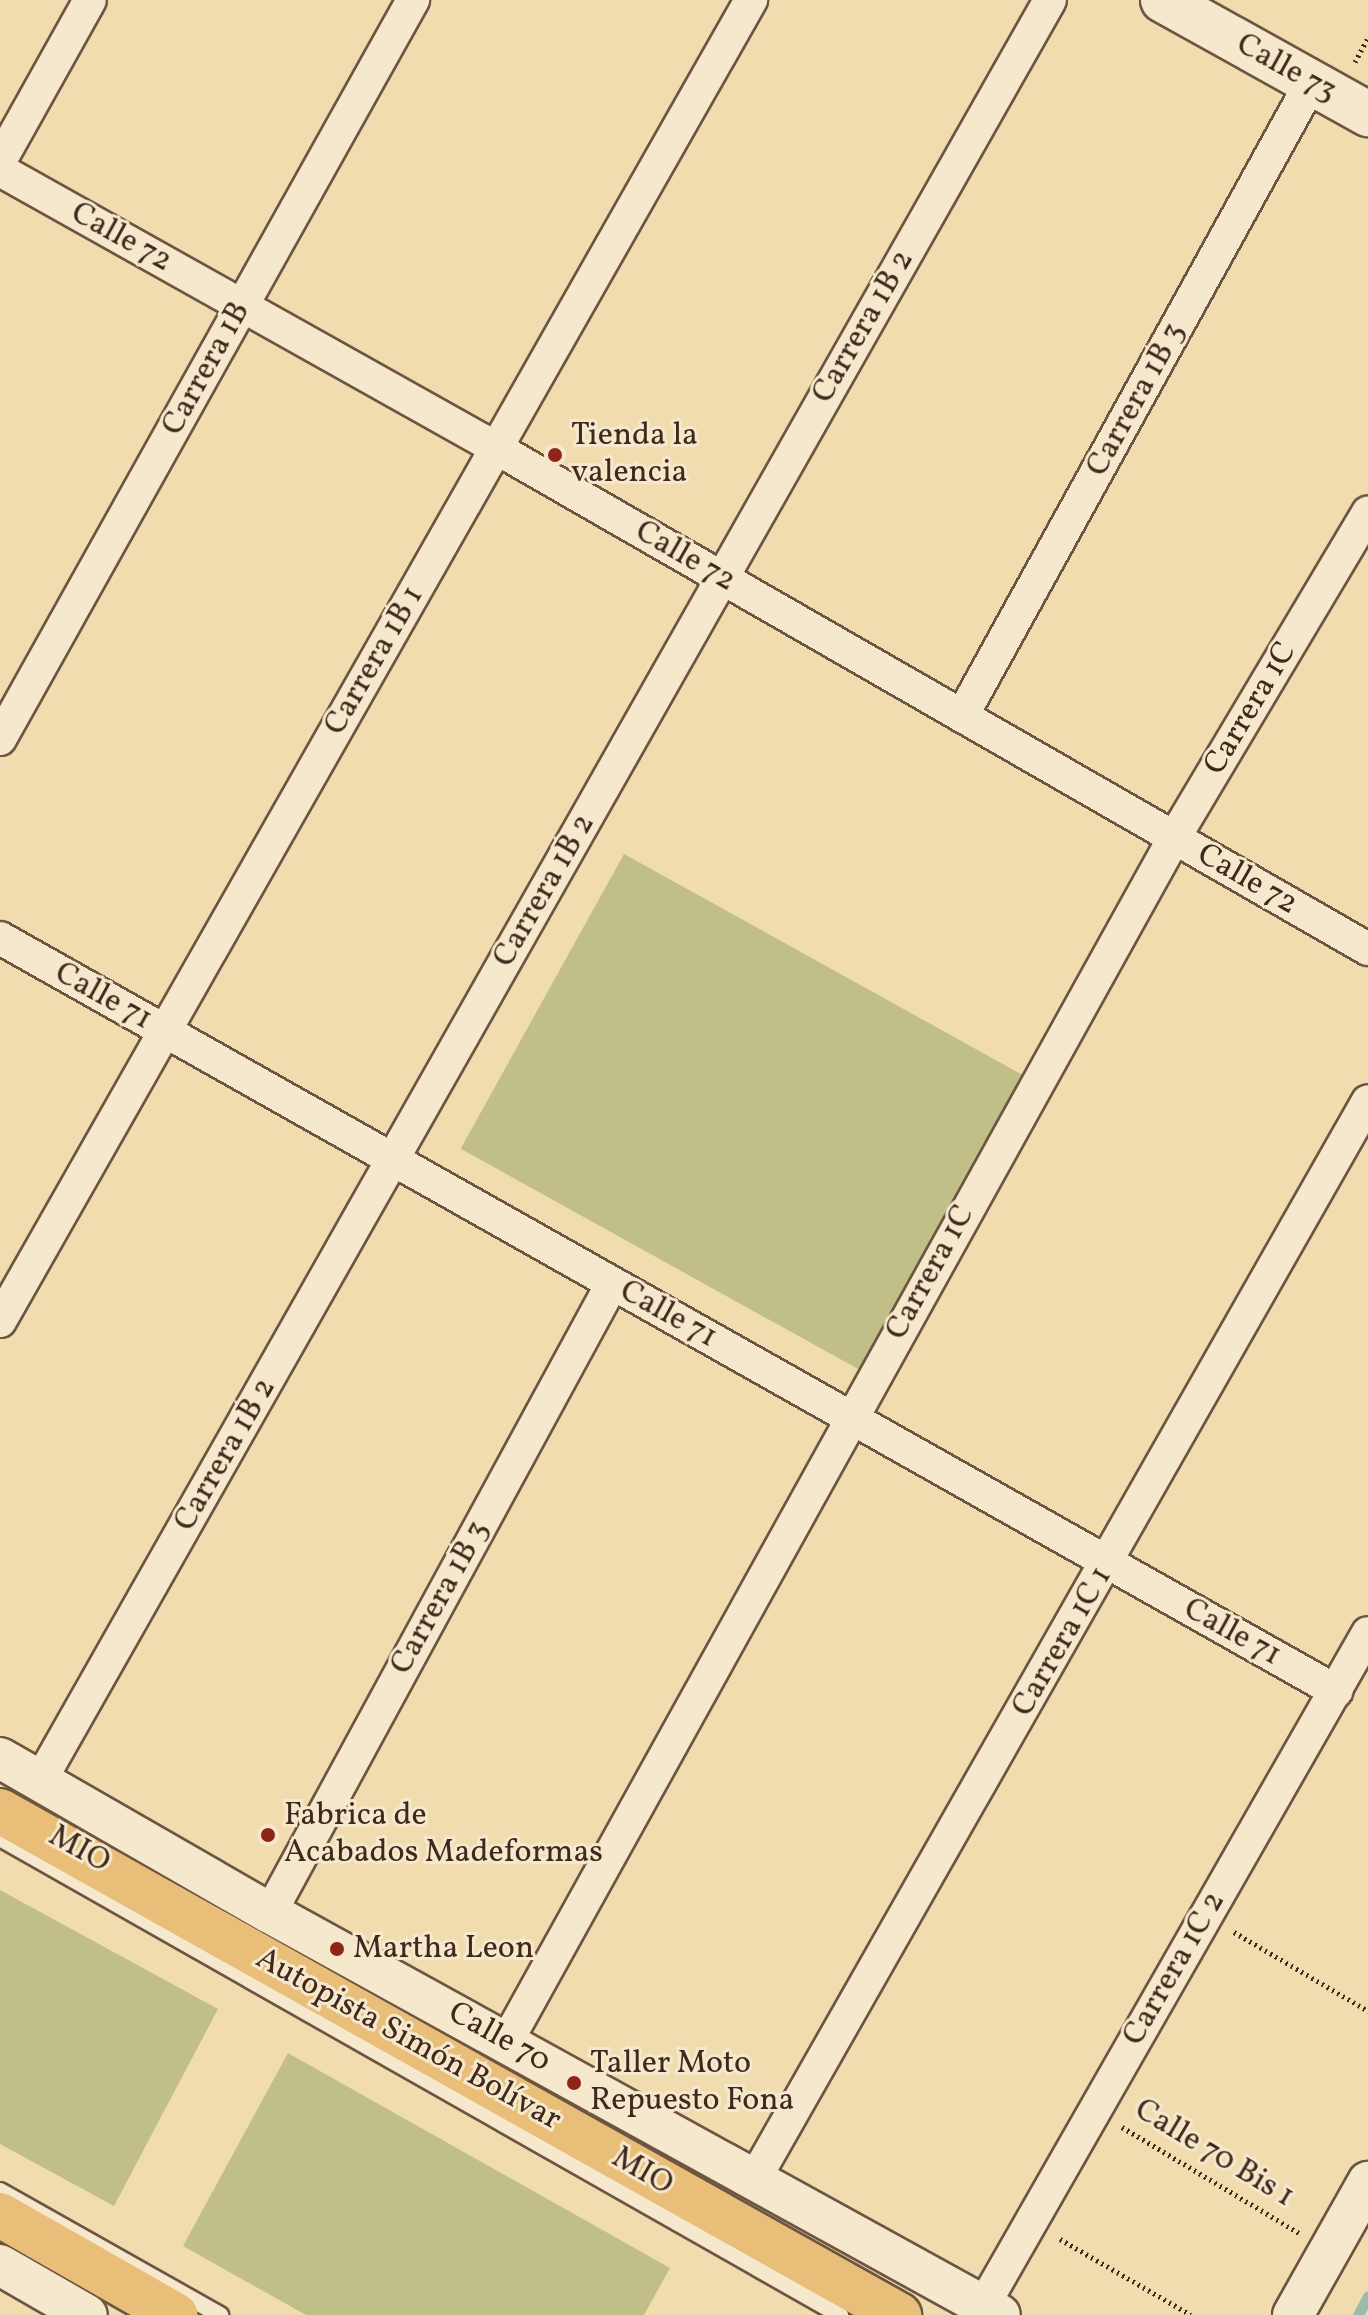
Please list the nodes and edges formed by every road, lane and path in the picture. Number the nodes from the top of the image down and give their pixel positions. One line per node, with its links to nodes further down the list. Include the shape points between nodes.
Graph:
1 (90, 0): 8 (street)
2 (413, 0): 10 (street, Carrera 1B)
3 (751, 0): 11 (street, Carrera 1B 1)
4 (1050, 0): 13 (street, Carrera 1B 2)
5 (1163, 0): 6 (main road, Calle 73)
6 (1311, 83): 7 (main road, Calle 73); 14 (street, Carrera 1B 3)
7 (1368, 114)
8 (0, 161)
9 (0, 170): 10 (street, Calle 72)
10 (242, 306): 11 (street, Calle 72); 15 (street, Carrera 1B)
11 (496, 448): 13 (street, Calle 72); 19 (street, Carrera 1B 1)
12 (1368, 512): 16 (street, Carrera 1C)
13 (722, 578): 14 (street, Calle 72); 21 (street, Carrera 1B 2)
14 (962, 716): 16 (street, Calle 72)
15 (0, 739)
16 (1174, 838): 18 (street, Calle 72); 24 (street, Carrera 1C)
17 (0, 938): 19 (street, Calle 71)
18 (1368, 949)
19 (165, 1031): 21 (street, Calle 71); 23 (street, Carrera 1B 1)
20 (1368, 1101): 25 (street, Carrera 1C 1)
21 (393, 1160): 22 (street, Calle 71); 29 (street, Carrera 1B 2)
22 (612, 1284): 24 (street, Calle 71); 32 (street, Carrera 1B 3)
23 (0, 1321)
24 (851, 1416): 25 (street, Calle 71); 35 (street, Carrera 1C)
25 (1108, 1563): 27 (street, Calle 71); 38 (street, Carrera 1C 1)
26 (1368, 1633): 27 (street, Carrera 1C 2)
27 (1336, 1691): 33 (street, Carrera 1C 2)
28 (0, 1758): 29 (street, Calle 70)
29 (40, 1781): 32 (street, Calle 70)
30 (0, 1811): 36 (highway, Autopista Simón Bolívar)
31 (0, 1838): 50 (lane, MIO)
32 (270, 1913): 35 (street, Calle 70)
33 (1206, 1915): 34 (path); 37 (street, Carrera 1C 2)
34 (1368, 2011)
35 (507, 2041): 36 (street); 38 (street, Calle 70)
36 (484, 2083): 51 (highway, Autopista Simón Bolívar)
37 (1094, 2110): 42 (street, Carrera 1C 2); 43 (path, Calle 70 Bis 1)
38 (754, 2180): 46 (street, Calle 70)
39 (1368, 2182): 53 (street)
40 (0, 2191): 49 (lane)
41 (0, 2215): 48 (highway)
42 (1031, 2222): 46 (street, Carrera 1C 2); 52 (path)
43 (1309, 2239)
44 (0, 2265): 45 (street)
45 (43, 2304): 47 (street)
46 (992, 2310)
47 (87, 2315)
48 (175, 2315)
49 (220, 2315)
50 (840, 2315)
51 (899, 2315)
52 (1191, 2315)
53 (1293, 2315)

